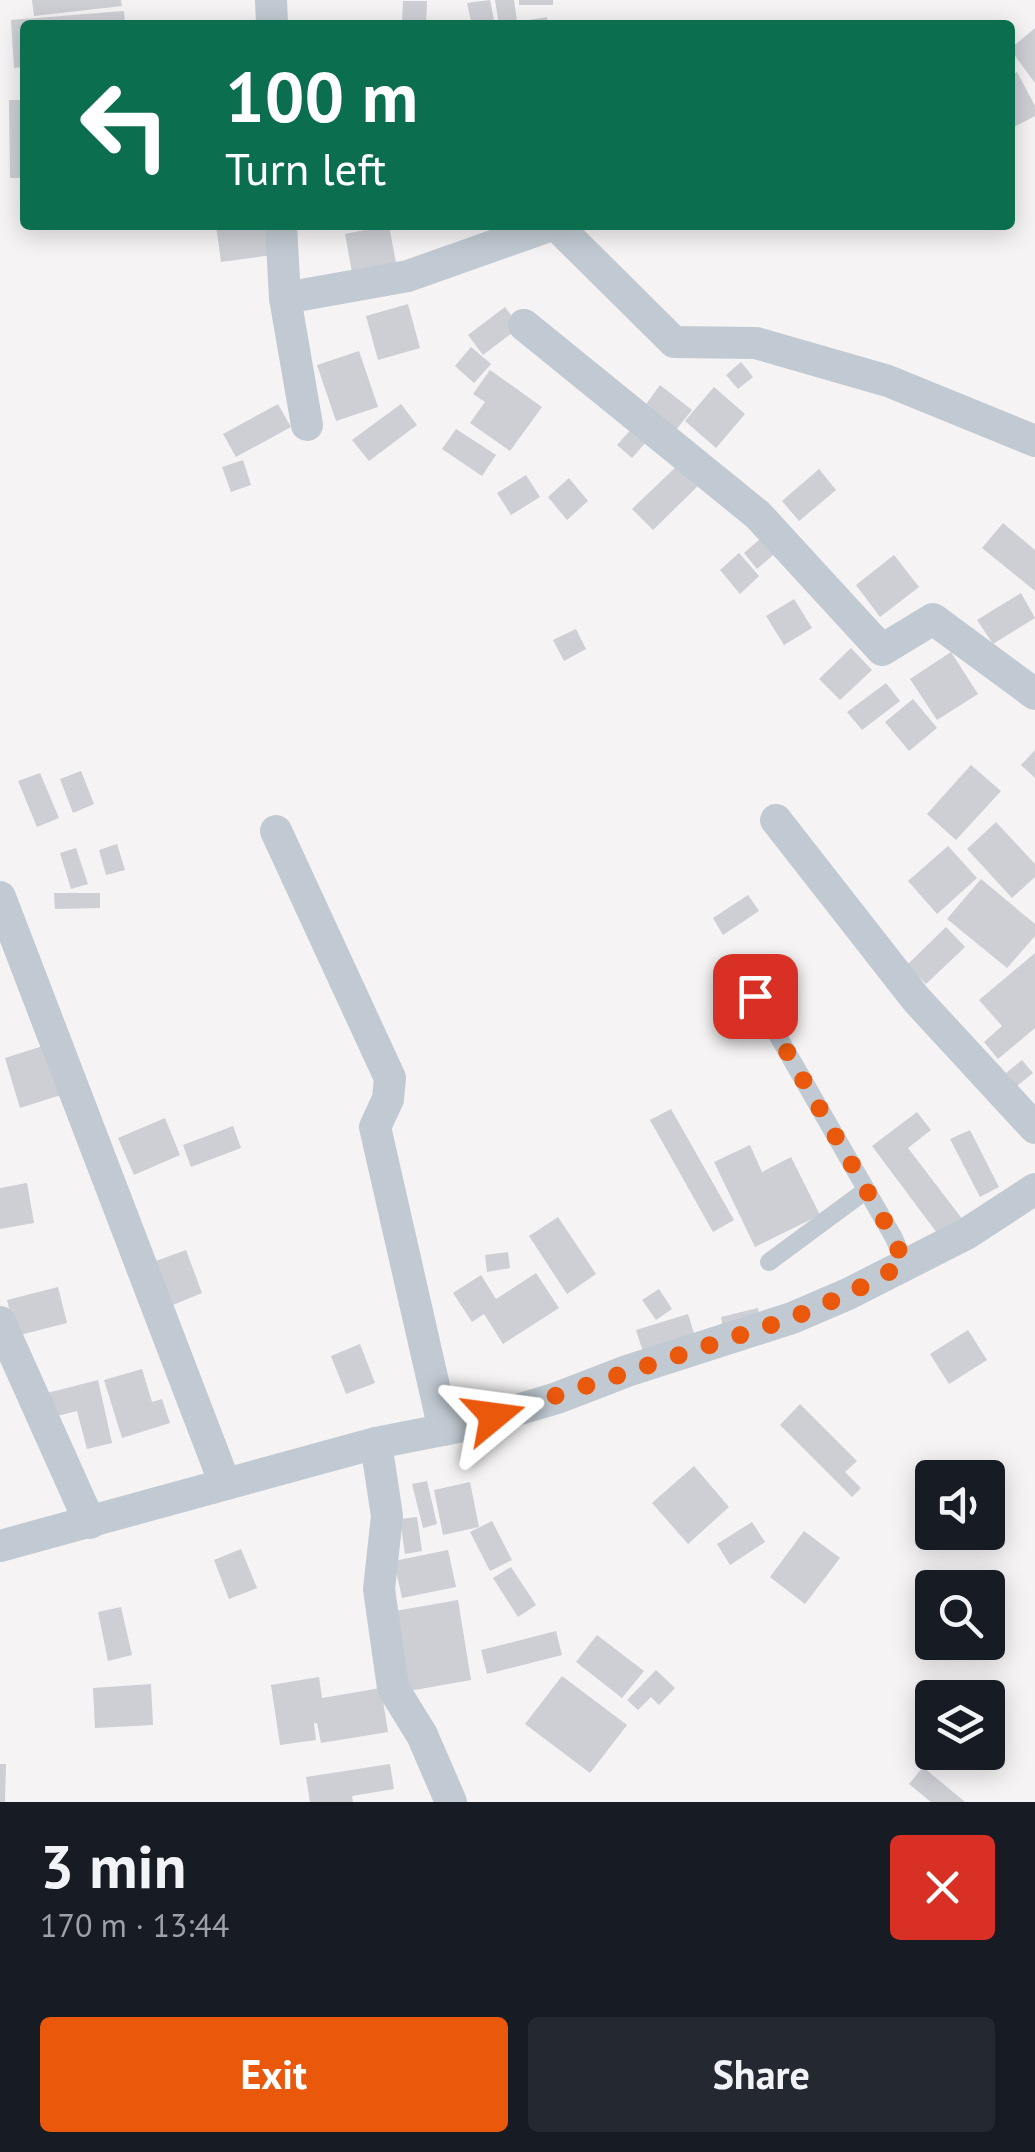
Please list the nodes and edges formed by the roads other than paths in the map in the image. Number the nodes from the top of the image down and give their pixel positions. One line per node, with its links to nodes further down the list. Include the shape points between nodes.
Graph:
1 (281, 230): 4 (street)
2 (540, 230): 4 (street, via 408,276)
3 (559, 230): 7 (street, via 674,342 756,342 888,381)
4 (284, 298): 6 (street)
5 (524, 325): 8 (street, via 758,514 882,650 933,619)
6 (307, 425)
7 (1035, 441)
8 (1035, 694)
9 (776, 820): 13 (street, via 916,999)
10 (276, 831): 19 (street, via 390,1078 375,1127)
11 (0, 897): 21 (street)
12 (755, 996): 15 (lane)
13 (1035, 1128)
14 (1035, 1189): 17 (street)
15 (865, 1191): 16 (lane); 17 (lane)
16 (769, 1262)
17 (904, 1264): 19 (street, via 792,1318)
18 (0, 1322): 22 (street)
19 (444, 1430): 20 (street)
20 (376, 1443): 21 (street); 24 (street, via 387,1516 379,1589 393,1688)
21 (225, 1484): 22 (street)
22 (90, 1522): 23 (street)
23 (0, 1546)
24 (451, 1802)

